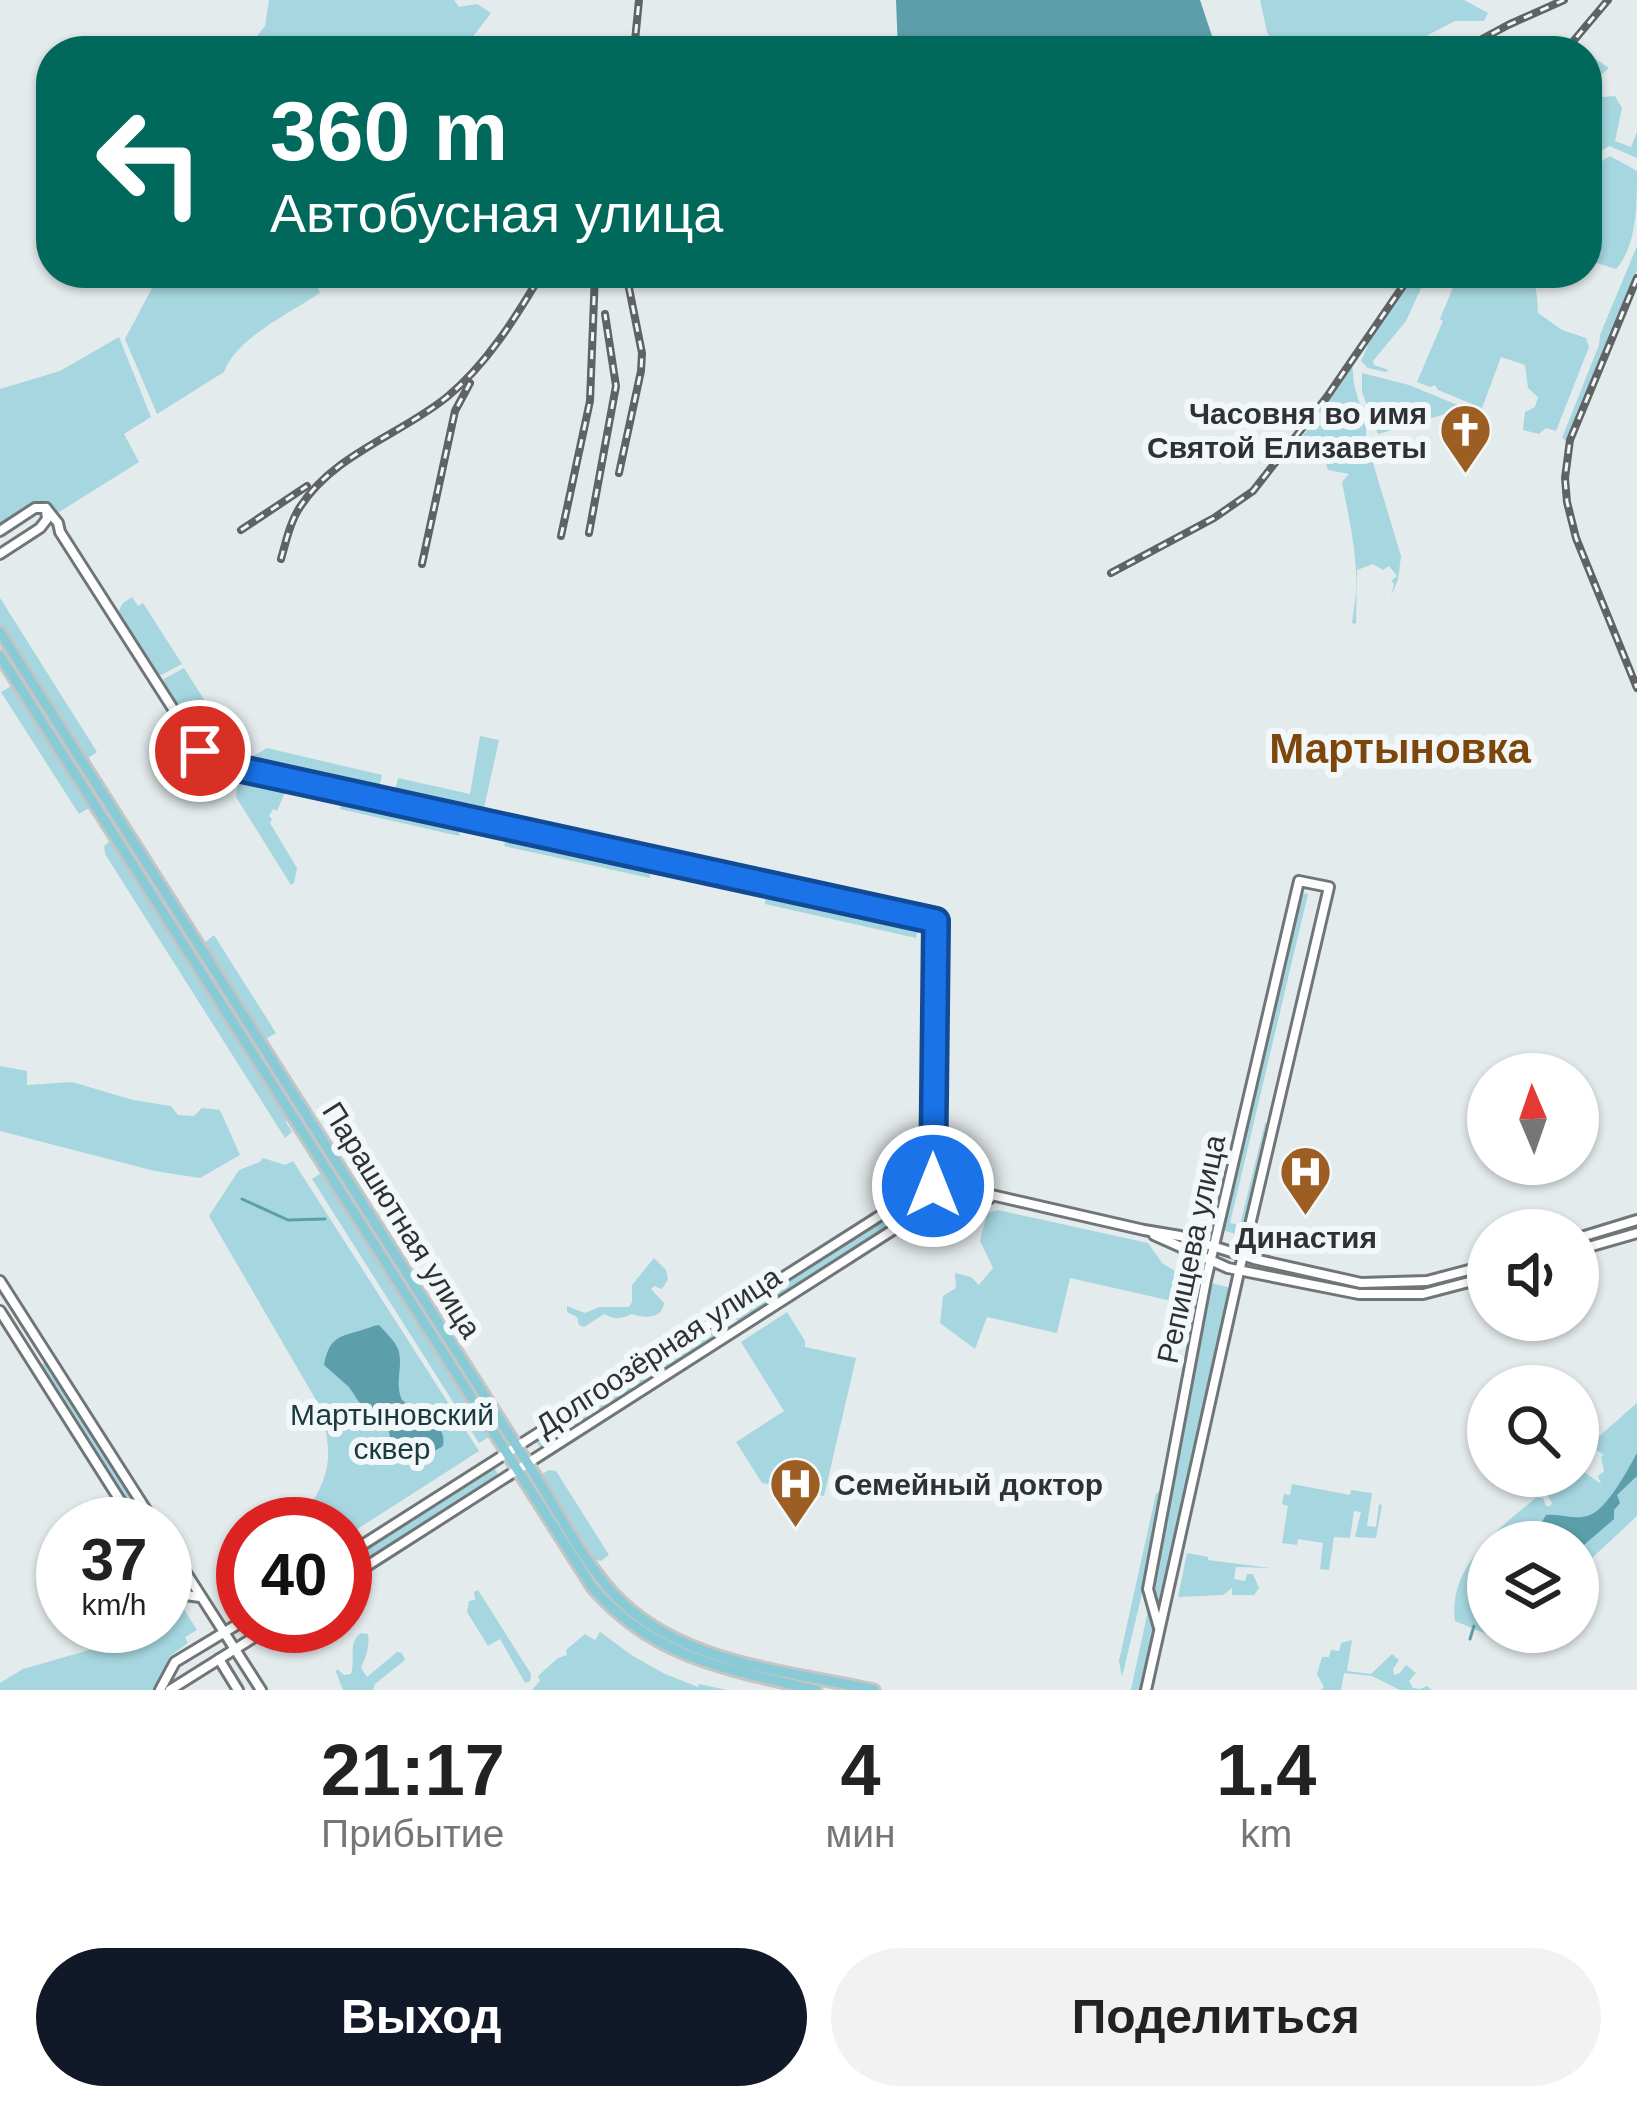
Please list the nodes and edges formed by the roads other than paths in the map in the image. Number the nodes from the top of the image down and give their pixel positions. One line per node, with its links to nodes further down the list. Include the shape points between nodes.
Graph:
1 (46, 508): 2 (main road); 3 (main road); 4 (main road)
2 (40, 528): 4 (main road); 5 (main road)
3 (3, 529): 5 (main road)
4 (60, 532): 9 (main road, via 200,751 218,764 936,921)
5 (17, 543): 6 (main road)
6 (0, 554)
7 (0, 632): 27 (main road, Парашютная улица)
8 (0, 656): 28 (main road, Парашютная улица)
9 (933, 1186): 10 (main road); 11 (main road); 25 (main road, Долгоозёрная улица)
10 (998, 1198): 11 (main road); 13 (main road)
11 (938, 1204): 26 (main road, Долгоозёрная улица)
12 (1637, 1220): 14 (main road)
13 (1144, 1230): 17 (main road); 19 (main road)
14 (1599, 1232)
15 (1637, 1232): 16 (main road)
16 (1599, 1244)
17 (1214, 1246): 18 (main road); 18 (main road, Репищева улица, via 1299,881 1329,887); 19 (main road, Репищева улица)
18 (1243, 1256): 20 (main road, via 1374,1284); 21 (main road, Репищева улица)
19 (1210, 1262): 21 (main road); 38 (main road, Репищева улица, via 1148,1589)
20 (1467, 1271)
21 (1239, 1272): 23 (main road, via 1373,1296); 38 (main road, Репищева улица)
22 (0, 1281): 31 (main road)
23 (1467, 1283)
24 (0, 1311): 30 (main road)
25 (724, 1315): 26 (main road); 27 (main road, Долгоозёрная улица)
26 (734, 1331): 29 (main road, Долгоозёрная улица)
27 (518, 1446): 28 (main road, Долгоозёрная улица); 29 (main road, Парашютная улица)
28 (507, 1453): 29 (main road, Парашютная улица); 32 (main road, Долгоозёрная улица)
29 (523, 1467): 33 (main road, Долгоозёрная улица); 44 (main road, Парашютная улица, via 631,1609 678,1640)
30 (118, 1497)
31 (137, 1497)
32 (372, 1539)
33 (372, 1563)
34 (192, 1584): 36 (main road)
35 (192, 1596): 36 (main road)
36 (201, 1598): 37 (main road)
37 (216, 1621)
38 (1159, 1628): 51 (main road, Репищева улица)
39 (216, 1638): 46 (main road, via 175,1662)
40 (220, 1653): 43 (main road)
41 (230, 1653): 43 (main road)
42 (237, 1653): 49 (main road)
43 (219, 1659): 47 (main road); 48 (main road)
44 (816, 1686): 45 (main road, Парашютная улица)
45 (859, 1688): 50 (main road, Парашютная улица)
46 (160, 1690)
47 (170, 1690)
48 (238, 1690)
49 (261, 1690)
50 (874, 1690)
51 (1146, 1690)

